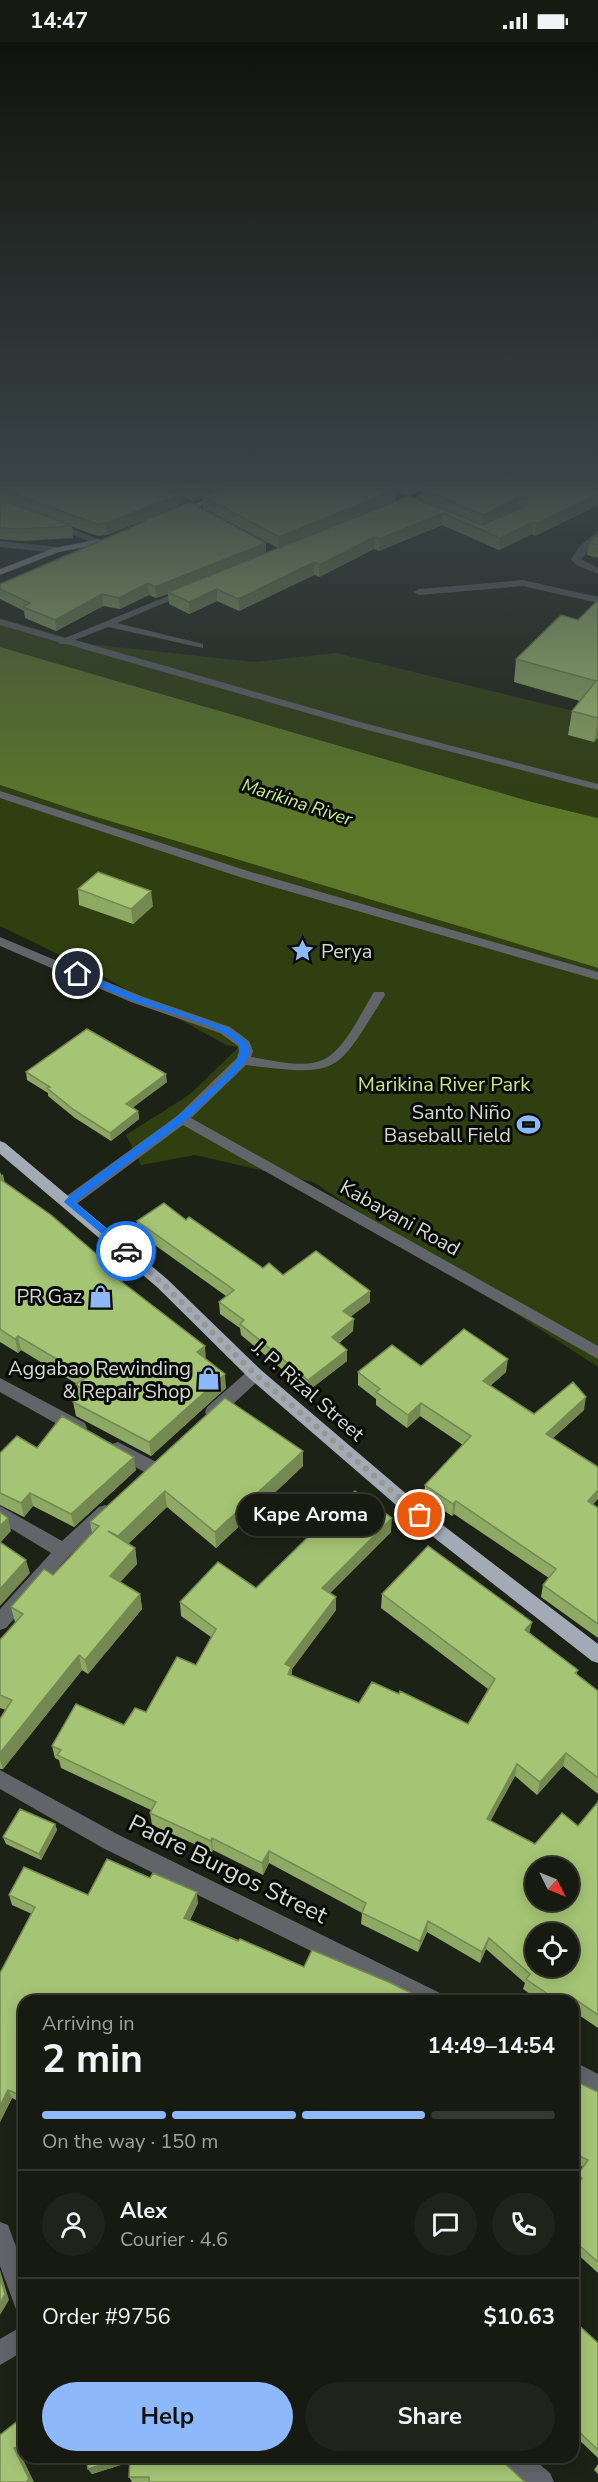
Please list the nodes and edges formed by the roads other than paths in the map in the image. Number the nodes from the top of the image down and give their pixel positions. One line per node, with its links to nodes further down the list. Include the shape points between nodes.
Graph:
1 (171, 598): 3 (street)
2 (0, 622): 4 (street)
3 (107, 624): 4 (street); 5 (street)
4 (63, 642): 6 (street)
5 (199, 646)
6 (598, 787)
7 (0, 794): 9 (street, via 247,874)
8 (0, 941): 11 (street, via 136,999 225,1030 244,1044)
9 (598, 976)
10 (379, 995): 11 (street, via 328,1063 310,1067)
11 (243, 1060): 12 (street)
12 (182, 1119): 14 (street); 15 (street, Kabayani Road)
13 (0, 1146): 14 (main road, J. P. Rizal Street)
14 (69, 1202): 16 (main road, J. P. Rizal Street, via 162,1283)
15 (598, 1353)
16 (255, 1374): 18 (street); 24 (main road, J. P. Rizal Street, via 438,1531)
17 (0, 1384): 19 (street, via 96,1437 157,1464)
18 (204, 1421)
19 (136, 1483)
20 (120, 1498): 22 (street)
21 (0, 1513): 22 (street)
22 (63, 1551): 23 (street)
23 (0, 1622)
24 (598, 1655)
25 (0, 1779): 26 (street, Padre Burgos Street, via 110,1841)
26 (423, 1995)
27 (579, 2075): 28 (street)
28 (598, 2086)
29 (0, 2233): 30 (street)
30 (18, 2284)
31 (18, 2341): 32 (street)
32 (0, 2353)
33 (519, 2463): 34 (street)
34 (541, 2482)

